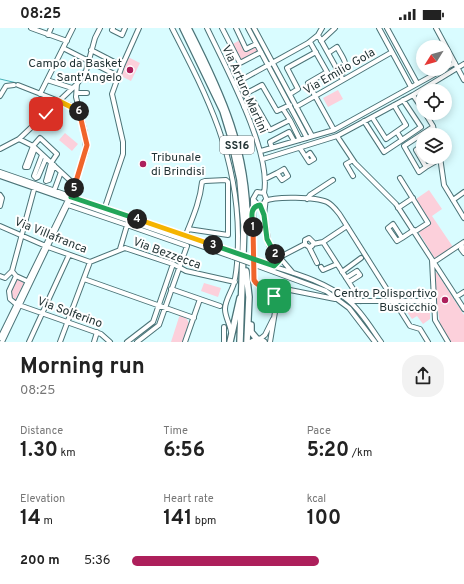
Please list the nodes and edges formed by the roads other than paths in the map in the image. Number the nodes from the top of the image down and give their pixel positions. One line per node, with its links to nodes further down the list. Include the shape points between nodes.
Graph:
1 (31, 28): 21 (street)
2 (51, 28): 21 (street)
3 (73, 28): 25 (street)
4 (113, 28): 5 (street, via 112,30 122,35)
5 (126, 28)
6 (139, 28): 40 (street)
7 (172, 28): 172 (street, via 211,107 230,161 237,219)
8 (183, 28): 164 (highway, SS16, via 210,81 230,134 243,204)
9 (188, 28): 164 (highway, SS16, via 227,110 242,168 247,200)
10 (207, 28): 52 (street, Via Arturo Martini)
11 (222, 28): 30 (street, via 240,63)
12 (236, 28): 27 (street, via 246,49)
13 (248, 28): 27 (street)
14 (255, 28): 35 (street)
15 (322, 28): 22 (street)
16 (335, 28): 24 (street)
17 (379, 28): 23 (street)
18 (436, 28): 36 (street)
19 (98, 29): 29 (street)
20 (388, 30): 23 (street); 42 (street)
21 (48, 35): 25 (street)
22 (318, 35): 24 (street); 26 (street)
23 (383, 35): 32 (street)
24 (321, 41): 33 (street)
25 (67, 42): 28 (street)
26 (310, 42): 31 (street); 35 (street)
27 (256, 44): 30 (street)
28 (63, 48): 34 (street); 47 (street)
29 (91, 50): 34 (street); 40 (street)
30 (261, 52): 38 (street)
31 (316, 52): 58 (street, via 287,68 298,89); 61 (street, via 327,72 308,83)
32 (392, 52): 43 (street); 46 (street, Via Emilio Gola)
33 (328, 53): 46 (street); 46 (street, via 337,47 346,66)
34 (88, 61): 44 (street); 51 (street, via 86,71)
35 (273, 63): 38 (street); 58 (street)
36 (455, 63): 39 (street); 41 (street)
37 (464, 64): 41 (street)
38 (268, 65): 52 (street); 66 (street)
39 (452, 65)
40 (122, 66): 44 (street)
41 (458, 69): 48 (street); 49 (street)
42 (410, 70): 43 (street); 50 (street)
43 (404, 74): 53 (street)
44 (118, 76): 126 (street, via 112,94 123,142 123,154)
45 (431, 76): 49 (street); 50 (street)
46 (341, 78): 61 (street, Via Emilio Gola)
47 (46, 80): 54 (street); 57 (street)
48 (464, 80)
49 (434, 82): 59 (street)
50 (417, 83): 53 (street)
51 (77, 84): 54 (street); 55 (street)
52 (234, 84): 69 (street, Via Arturo Martini)
53 (411, 87): 77 (street)
54 (72, 88): 64 (street)
55 (77, 93): 56 (street); 71 (street)
56 (87, 93)
57 (40, 94): 60 (street, via 16,85 6,86); 64 (street)
58 (290, 94): 68 (street)
59 (413, 95): 62 (street); 63 (street)
60 (0, 96)
61 (315, 96): 68 (street, Via Emilio Gola); 77 (street)
62 (403, 100): 67 (street); 84 (street, via 421,127)
63 (416, 100)
64 (59, 101): 71 (street); 82 (street)
65 (250, 104): 69 (street); 70 (street, via 246,94 262,85 277,111); 73 (street, via 254,102 270,130)
66 (290, 105): 70 (street); 81 (street)
67 (394, 105): 72 (street); 78 (street, via 406,125)
68 (296, 106): 79 (street)
69 (244, 107): 90 (street, Via Arturo Martini)
70 (283, 109): 73 (street)
71 (79, 110): 107 (street, via 87,145)
72 (372, 117): 75 (street); 78 (street, via 386,139)
73 (290, 120): 83 (street)
74 (429, 120): 76 (street)
75 (364, 122): 80 (street); 84 (street, via 384,152)
76 (433, 127): 98 (street, via 404,146 420,172)
77 (334, 130): 79 (street)
78 (397, 132): 84 (street)
79 (312, 136): 81 (street)
80 (337, 136): 88 (street); 93 (street)
81 (308, 138): 83 (street)
82 (18, 139): 86 (street); 89 (street)
83 (300, 140): 85 (street)
84 (402, 140)
85 (294, 141): 87 (street); 87 (street, via 290,132 270,142)
86 (34, 147): 94 (street); 94 (street, via 40,138 57,153)
87 (272, 148): 90 (street)
88 (300, 148): 91 (street); 92 (street)
89 (0, 149)
90 (261, 151): 92 (street, Via Arturo Martini)
91 (306, 156)
92 (263, 159): 105 (street, Via Arturo Martini)
93 (353, 160): 103 (street, via 346,164); 125 (street)
94 (53, 164): 100 (street)
95 (424, 164): 98 (street)
96 (431, 164): 98 (street)
97 (441, 164): 119 (street, via 444,185)
98 (426, 167)
99 (0, 172): 108 (street)
100 (61, 172): 107 (street); 109 (street)
101 (276, 173): 105 (street)
102 (0, 176): 108 (street)
103 (353, 176)
104 (400, 178): 116 (street)
105 (265, 180): 110 (street); 112 (street, Via Arturo Martini)
106 (333, 180): 118 (street)
107 (75, 185): 114 (street)
108 (35, 186): 109 (street); 114 (street); 138 (street)
109 (54, 191): 114 (street)
110 (257, 192): 112 (street); 115 (street)
111 (464, 192): 119 (street)
112 (264, 194): 117 (street); 120 (street, Via Arturo Martini)
113 (1, 196): 123 (street)
114 (70, 198): 121 (street); 124 (street); 126 (street); 144 (street)
115 (253, 198): 122 (street); 127 (street)
116 (413, 198): 125 (street); 137 (street, via 428,222)
117 (274, 199): 118 (street); 120 (street)
118 (307, 199): 135 (street, via 322,200 330,204)
119 (453, 200): 131 (street)
120 (265, 202): 122 (street); 130 (street, Via Arturo Martini)
121 (68, 205): 128 (street); 144 (street)
122 (259, 205): 127 (street); 130 (street)
123 (0, 206)
124 (93, 208): 126 (street); 128 (street)
125 (398, 208): 137 (street)
126 (104, 210): 129 (street); 139 (street)
127 (252, 211): 174 (street, via 253,277)
128 (91, 213): 132 (street)
129 (112, 215): 132 (street); 133 (street)
130 (264, 217): 148 (street, via 267,239)
131 (464, 218)
132 (110, 219): 133 (street)
133 (128, 223): 139 (street); 147 (street); 161 (street, via 188,246)
134 (0, 226): 138 (street, Via Villafranca)
135 (347, 226): 141 (street); 186 (street)
136 (188, 229): 136 (street, via 228,235 226,180 202,182 201,195); 139 (street)
137 (414, 231): 140 (street); 154 (street)
138 (23, 234): 144 (street, Via Villafranca); 163 (street)
139 (185, 238): 158 (street, bridge, via 233,257); 158 (street, bridge, via 233,252)
140 (402, 238)
141 (323, 242): 143 (street); 159 (street)
142 (464, 242): 154 (street)
143 (313, 244): 145 (street); 145 (street, via 313,240 309,238 305,240)
144 (46, 246): 150 (street, Via Villafranca); 171 (street)
145 (307, 246): 151 (street); 156 (street)
146 (464, 247): 149 (street, via 461,248)
147 (120, 249): 153 (street, Via Bezzecca); 157 (street, Via Bezzecca, via 128,249)
148 (273, 250): 151 (street); 160 (street, via 279,261)
149 (464, 253)
150 (70, 255): 155 (street, Via Villafranca); 194 (street)
151 (280, 257): 166 (street)
152 (362, 258): 165 (street)
153 (95, 260): 155 (street, Via Villafranca)
154 (433, 261): 181 (street, via 448,279); 187 (street)
155 (90, 262): 170 (street)
156 (317, 263)
157 (173, 264): 161 (street, Via Bezzecca); 189 (street)
158 (259, 264): 160 (street); 183 (street, via 326,291)
159 (337, 264): 162 (street, via 323,270); 165 (street)
160 (274, 266): 166 (street)
161 (179, 267): 172 (street, Via Bezzecca, via 197,274); 176 (street)
162 (321, 267)
163 (12, 271): 167 (street, via 5,278); 168 (street)
164 (244, 271): 180 (highway); 196 (highway); 215 (highway, SS16); 216 (highway, SS16)
165 (342, 272): 169 (street)
166 (293, 273): 184 (street, via 324,285)
167 (0, 276)
168 (16, 276): 171 (street); 188 (street, via 9,291 10,299)
169 (346, 278): 173 (street); 173 (street, via 357,271 360,275)
170 (84, 279): 189 (street); 199 (street)
171 (29, 282): 188 (street)
172 (234, 282): 195 (street, via 225,306)
173 (349, 282): 185 (street)
174 (262, 287): 175 (street); 178 (street)
175 (273, 287): 178 (street); 179 (street, via 278,288)
176 (171, 289): 182 (street); 191 (street)
177 (464, 292): 181 (street)
178 (271, 294): 179 (street); 190 (street)
179 (278, 294): 183 (street, via 290,290); 190 (street)
180 (249, 297): 204 (highway, via 251,332); 217 (highway)
181 (456, 297): 193 (street)
182 (200, 299): 192 (street); 198 (street)
183 (340, 301): 219 (street, via 354,314)
184 (349, 301): 185 (street); 220 (street)
185 (361, 301): 186 (street)
186 (393, 301): 187 (street); 221 (street, via 410,326 420,329)
187 (433, 302): 222 (street, via 435,320)
188 (18, 304): 194 (street, Via Solferino); 202 (street); 205 (street)
189 (159, 304): 191 (street); 210 (street, via 153,322)
190 (275, 304): 197 (street)
191 (165, 306): 198 (street); 211 (street, via 158,325)
192 (220, 306)
193 (464, 309)
194 (43, 313): 199 (street, Via Solferino); 206 (street)
195 (226, 313): 196 (street, via 233,316); 203 (street)
196 (236, 314): 203 (highway)
197 (274, 317): 204 (street, via 265,335); 218 (street)
198 (194, 318): 212 (street)
199 (68, 321): 201 (street, Via Solferino); 207 (street)
200 (224, 327): 213 (street)
201 (97, 332): 208 (street); 209 (street, Via Solferino, via 106,336)
202 (1, 335)
203 (231, 335): 214 (highway)
204 (258, 341)
205 (2, 342)
206 (30, 342)
207 (60, 342)
208 (94, 342)
209 (110, 342)
210 (127, 342)
211 (137, 342)
212 (185, 342)
213 (224, 342)
214 (230, 342)
215 (240, 342)
216 (244, 342)
217 (247, 342)
218 (270, 342)
219 (375, 342)
220 (381, 342)
221 (428, 342)
222 (448, 342)

